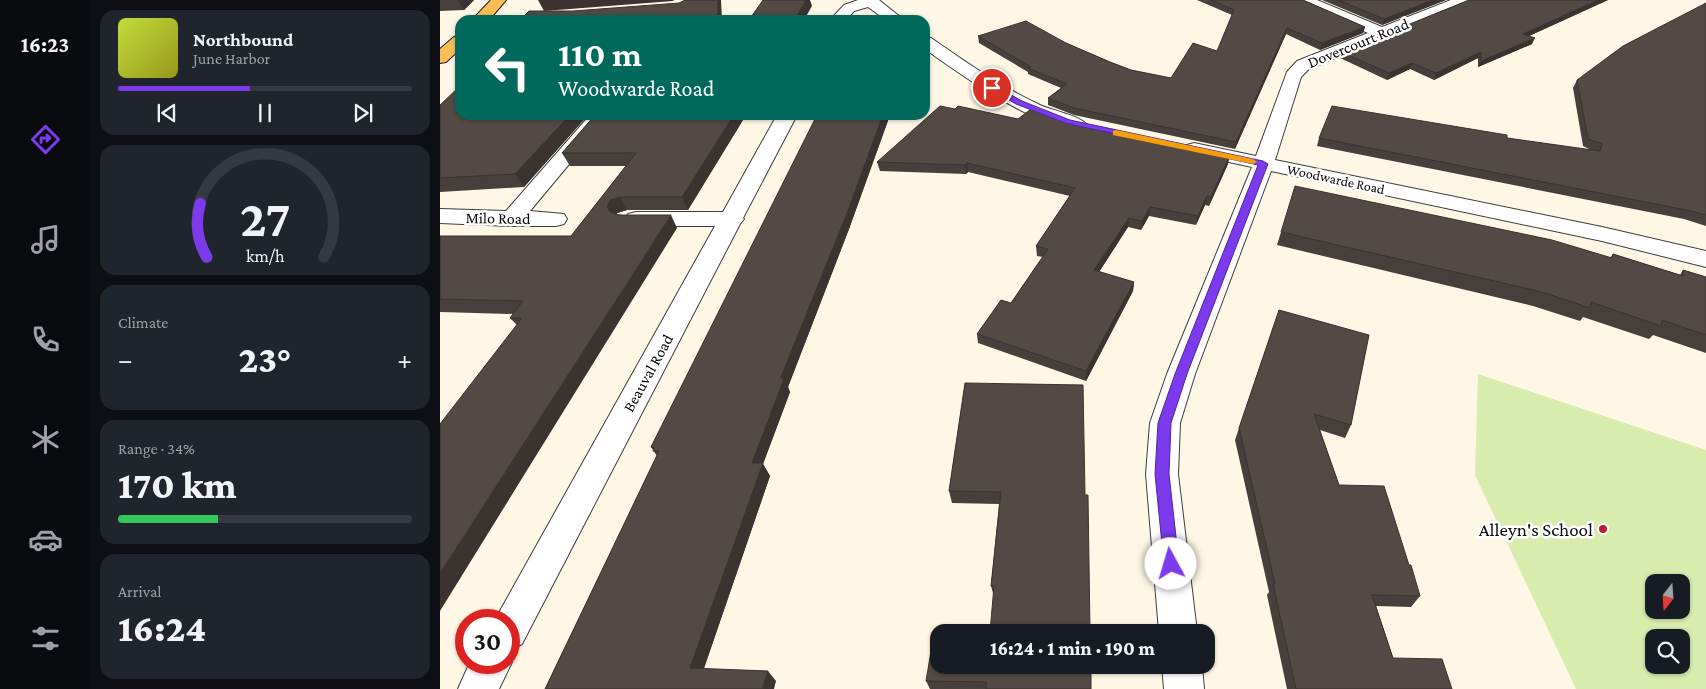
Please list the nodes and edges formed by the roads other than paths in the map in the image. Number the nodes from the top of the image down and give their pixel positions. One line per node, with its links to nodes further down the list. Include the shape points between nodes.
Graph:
1 (499, 0): 5 (main road)
2 (869, 0): 6 (street, via 848,8); 7 (street)
3 (1304, 0): 8 (street)
4 (1464, 0): 8 (street, Dovercourt Road)
5 (485, 15)
6 (842, 15)
7 (889, 15)
8 (1382, 33): 16 (street, Dovercourt Road, via 1297,69)
9 (455, 44): 11 (main road)
10 (930, 45): 14 (street, via 983,82 1019,102 1050,116)
11 (440, 58)
12 (596, 120): 18 (street)
13 (784, 120): 21 (street, Beauval Road)
14 (1096, 129)
15 (1171, 145): 16 (street, Woodwarde Road)
16 (1263, 164): 22 (street, Woodwarde Road, via 1602,234); 24 (street, Dovercourt Road, via 1165,423 1162,474)
17 (440, 216): 18 (street, Milo Road)
18 (511, 218): 19 (street, Milo Road)
19 (556, 219)
20 (627, 219): 21 (street)
21 (733, 219): 23 (street, Beauval Road)
22 (1706, 259)
23 (520, 611)
24 (1177, 624)
25 (486, 674): 27 (street)
26 (1183, 674): 28 (street)
27 (478, 689)
28 (1184, 689)

